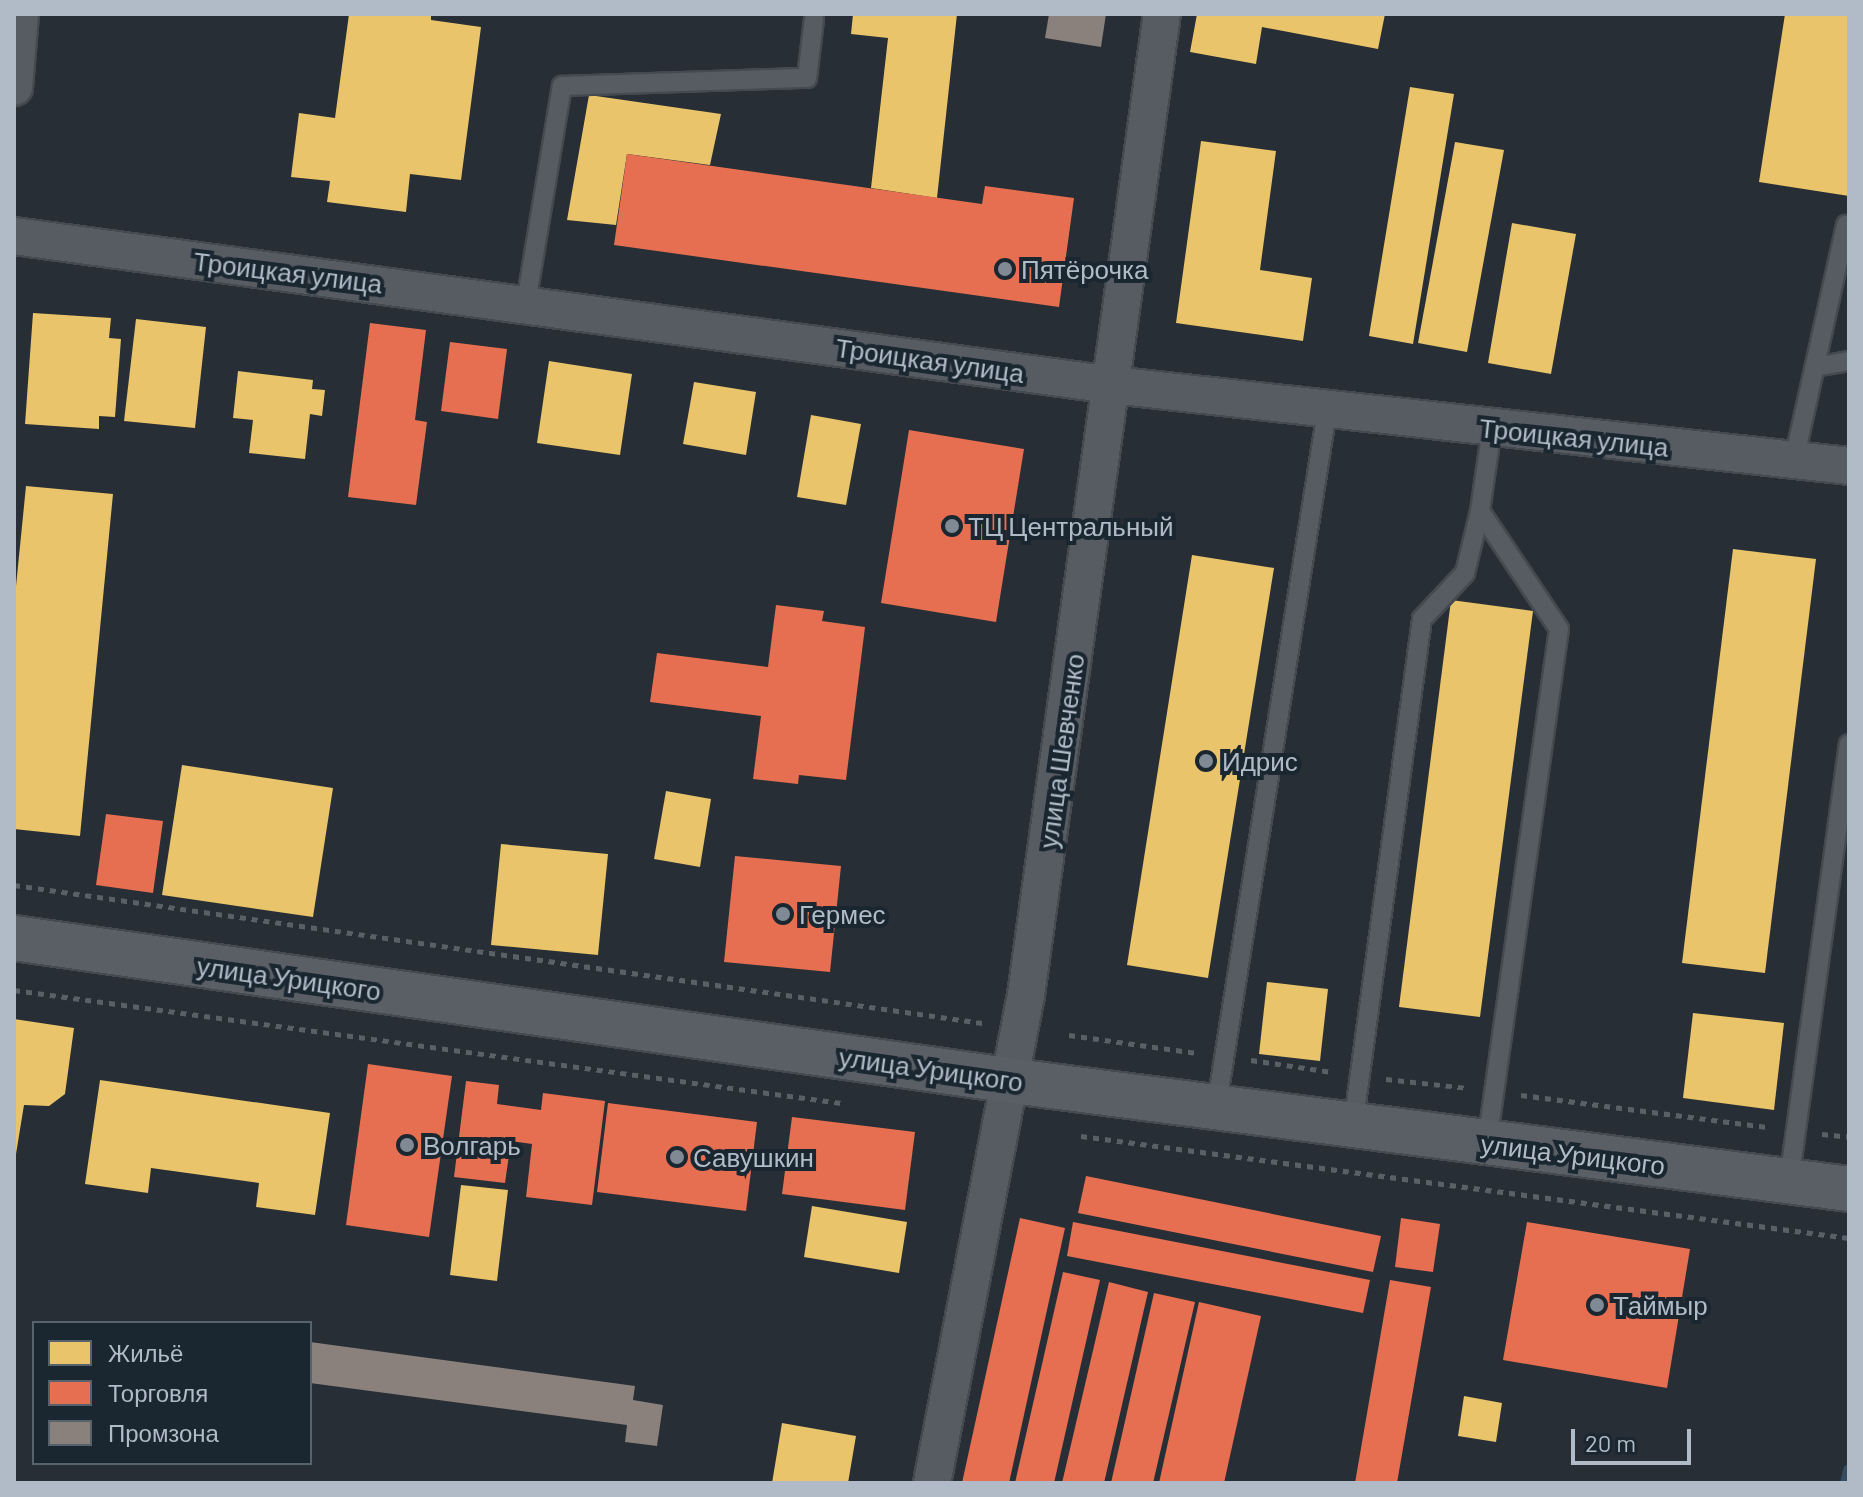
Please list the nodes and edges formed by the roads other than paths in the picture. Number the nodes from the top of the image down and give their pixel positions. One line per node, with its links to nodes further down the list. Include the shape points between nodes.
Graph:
1 (20, 14): 4 (street)
2 (1162, 14): 12 (street, улица Шевченко)
3 (814, 19): 9 (lane, via 807,78 562,86)
4 (14, 87)
5 (1846, 225): 8 (lane)
6 (14, 236): 9 (street, Троицкая улица)
7 (1849, 280): 8 (lane)
8 (1831, 292): 11 (lane)
9 (526, 303): 12 (street, Троицкая улица)
10 (1849, 361): 11 (lane)
11 (1815, 367): 15 (lane)
12 (1112, 385): 13 (street, Троицкая улица); 20 (street, улица Шевченко)
13 (1327, 411): 14 (street, Троицкая улица); 21 (lane)
14 (1492, 428): 15 (street, Троицкая улица); 17 (lane)
15 (1794, 460): 16 (street, Троицкая улица)
16 (1849, 466)
17 (1480, 511): 22 (lane, via 1465,573 1422,619); 23 (lane, via 1559,629)
18 (1849, 744): 24 (lane)
19 (14, 938): 20 (main road, улица Урицкого)
20 (1013, 1081): 21 (main road, улица Урицкого); 26 (street, улица Шевченко)
21 (1216, 1109): 22 (main road, улица Урицкого)
22 (1353, 1126): 23 (main road, улица Урицкого)
23 (1487, 1143): 24 (main road, улица Урицкого)
24 (1789, 1181): 25 (main road, улица Урицкого)
25 (1849, 1189)
26 (932, 1483)

